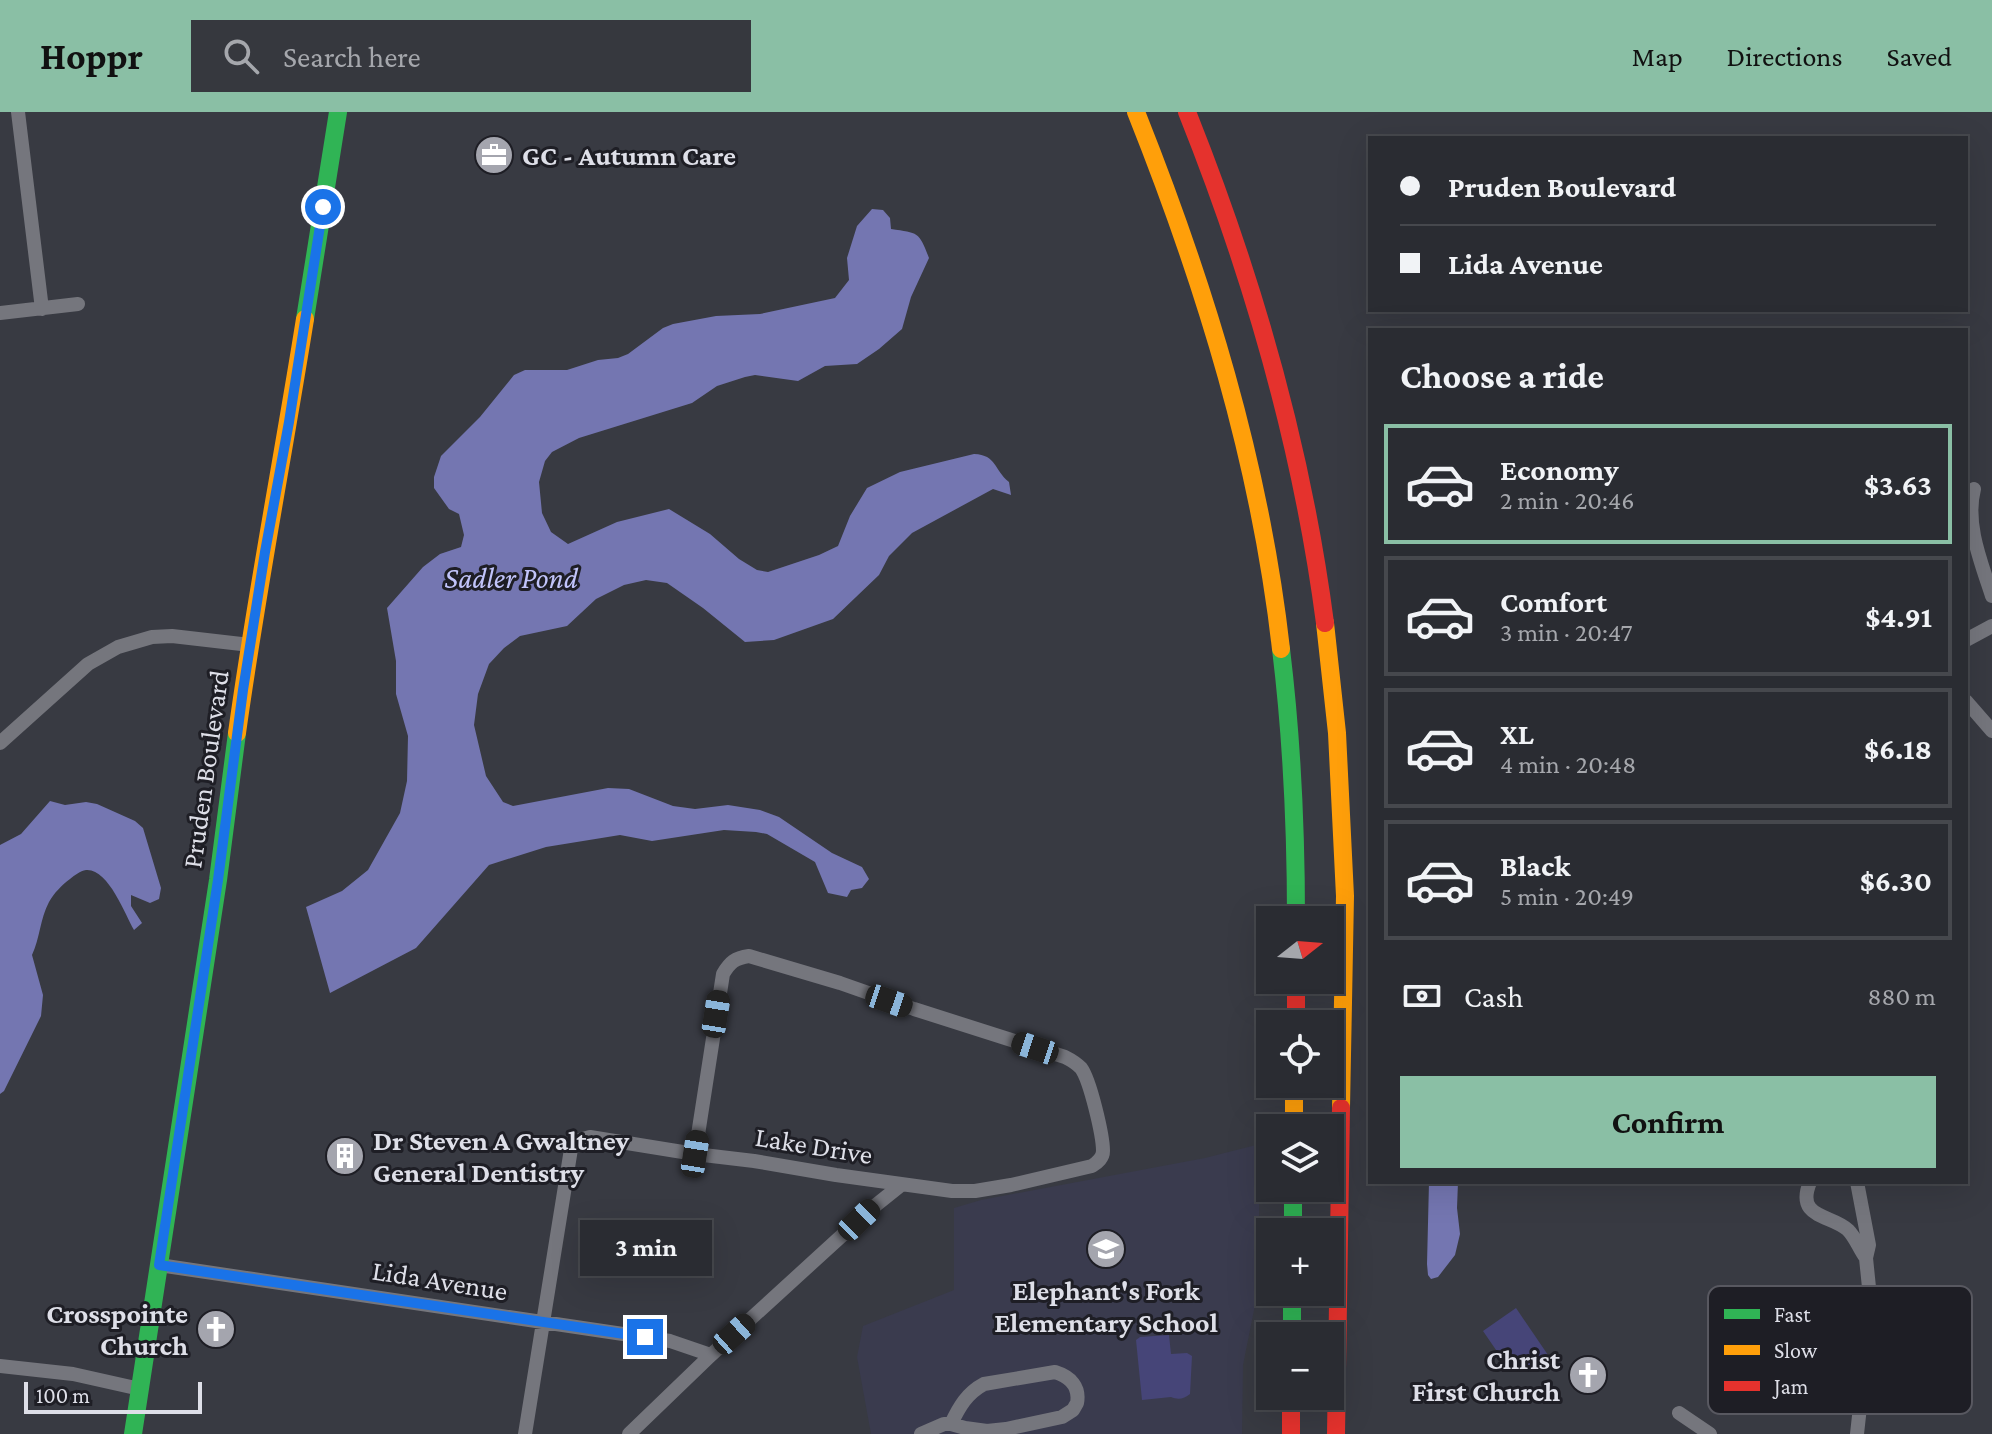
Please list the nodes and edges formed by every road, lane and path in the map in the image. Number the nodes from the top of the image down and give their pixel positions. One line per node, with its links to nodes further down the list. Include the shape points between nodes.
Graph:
1 (18, 112): 6 (street)
2 (338, 112): 12 (main road, Pruden Boulevard)
3 (1136, 112): 16 (main road, via 1216,337 1262,525 1287,701)
4 (1187, 112): 37 (main road, via 1235,238 1280,392 1310,527 1332,679 1345,896)
5 (78, 304): 6 (street)
6 (42, 309): 7 (street)
7 (0, 313)
8 (1974, 489): 9 (street, via 1971,524)
9 (1992, 596)
10 (1992, 626): 11 (street)
11 (1968, 639)
12 (250, 645): 15 (street, via 172,636 118,647 88,664); 22 (main road, Pruden Boulevard)
13 (1968, 703): 14 (street)
14 (1992, 731)
15 (0, 743)
16 (1296, 906)
17 (695, 1154): 20 (street, Lake Drive); 20 (street, Lake Drive, via 720,987 728,965 740,957 795,969 1065,1057 1087,1078 1103,1151 1092,1166 975,1191); 24 (street, Lake Drive, via 590,1137 576,1141)
18 (1809, 1184): 21 (street, via 1807,1201 1812,1209 1847,1228)
19 (1857, 1184): 21 (street, via 1869,1245)
20 (901, 1185): 25 (street)
21 (1866, 1258): 23 (street)
22 (159, 1265): 24 (street, Lida Avenue); 27 (main road, Pruden Boulevard)
23 (1869, 1286)
24 (543, 1323): 25 (street, Lida Avenue, via 670,1341); 33 (street)
25 (711, 1355): 34 (street)
26 (0, 1366): 27 (street)
27 (140, 1389): 32 (main road, Pruden Boulevard)
28 (1291, 1410): 36 (main road)
29 (1679, 1413): 38 (street)
30 (1859, 1414): 39 (street)
31 (951, 1424): 31 (street, via 997,1430 1062,1417 1077,1403 1077,1389 1072,1380 1055,1372 984,1384 969,1394); 35 (street)
32 (133, 1434)
33 (525, 1434)
34 (629, 1434)
35 (921, 1434)
36 (1291, 1434)
37 (1336, 1434)
38 (1710, 1434)
39 (1857, 1434)

